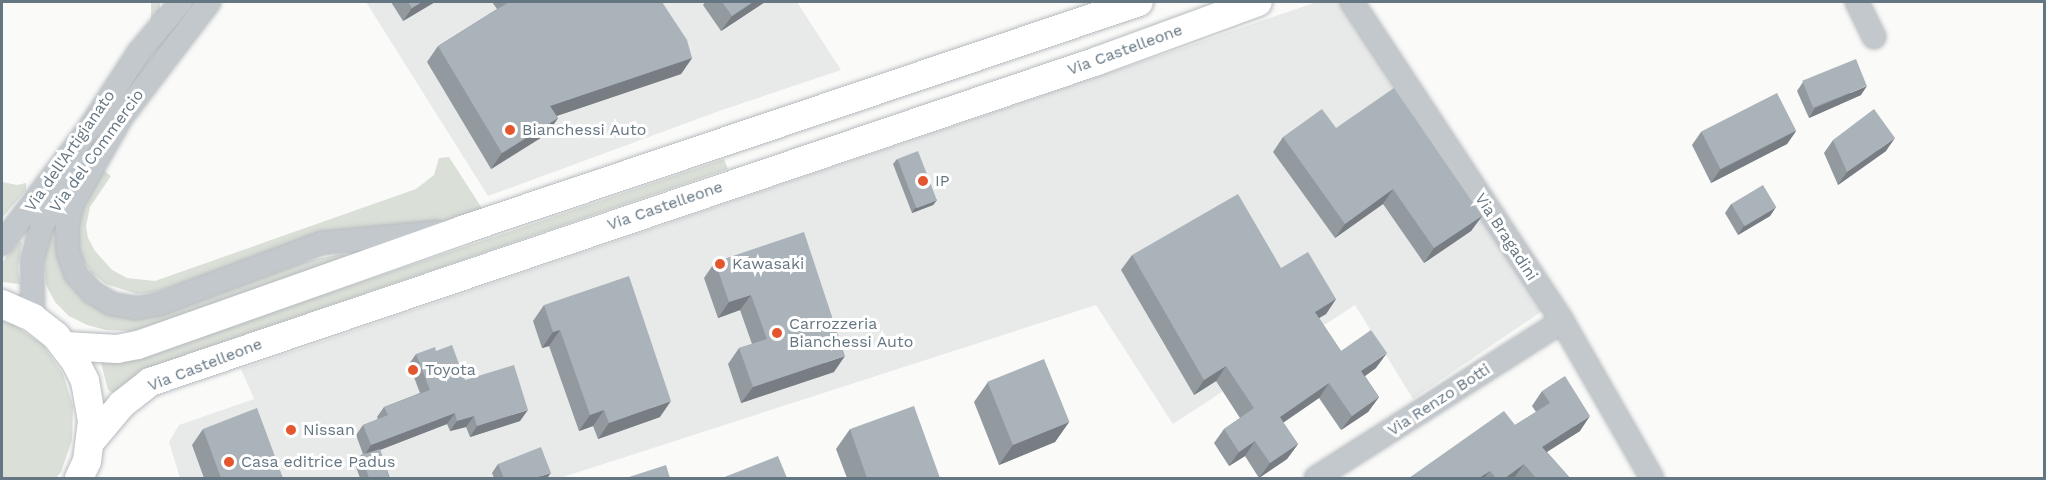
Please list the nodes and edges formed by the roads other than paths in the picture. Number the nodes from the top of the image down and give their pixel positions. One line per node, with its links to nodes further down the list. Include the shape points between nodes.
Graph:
1 (181, 2): 10 (street, Via dell'Artigianato, via 139,52 91,126)
2 (209, 2): 8 (street, Via del Commercio)
3 (1139, 2): 9 (main road)
4 (1258, 2): 15 (main road, Via Castelleone, via 1097,61 150,382 122,404)
5 (1352, 2): 13 (street, Via Bragadini)
6 (1857, 2): 7 (street)
7 (1874, 37)
8 (122, 116): 9 (street, via 72,204 67,228 68,252 76,274 92,292 112,304 136,308 159,304 321,243); 12 (street, Via del Commercio, via 42,225 32,260)
9 (462, 230): 14 (main road, via 138,345 117,349)
10 (2, 244)
11 (2, 304): 12 (main road)
12 (33, 318): 14 (main road)
13 (1562, 321): 17 (street, Via Renzo Botti); 18 (street, Via Bragadini)
14 (65, 346): 15 (main road, via 85,381)
15 (91, 441): 16 (main road)
16 (79, 478)
17 (1316, 478)
18 (1652, 478)

